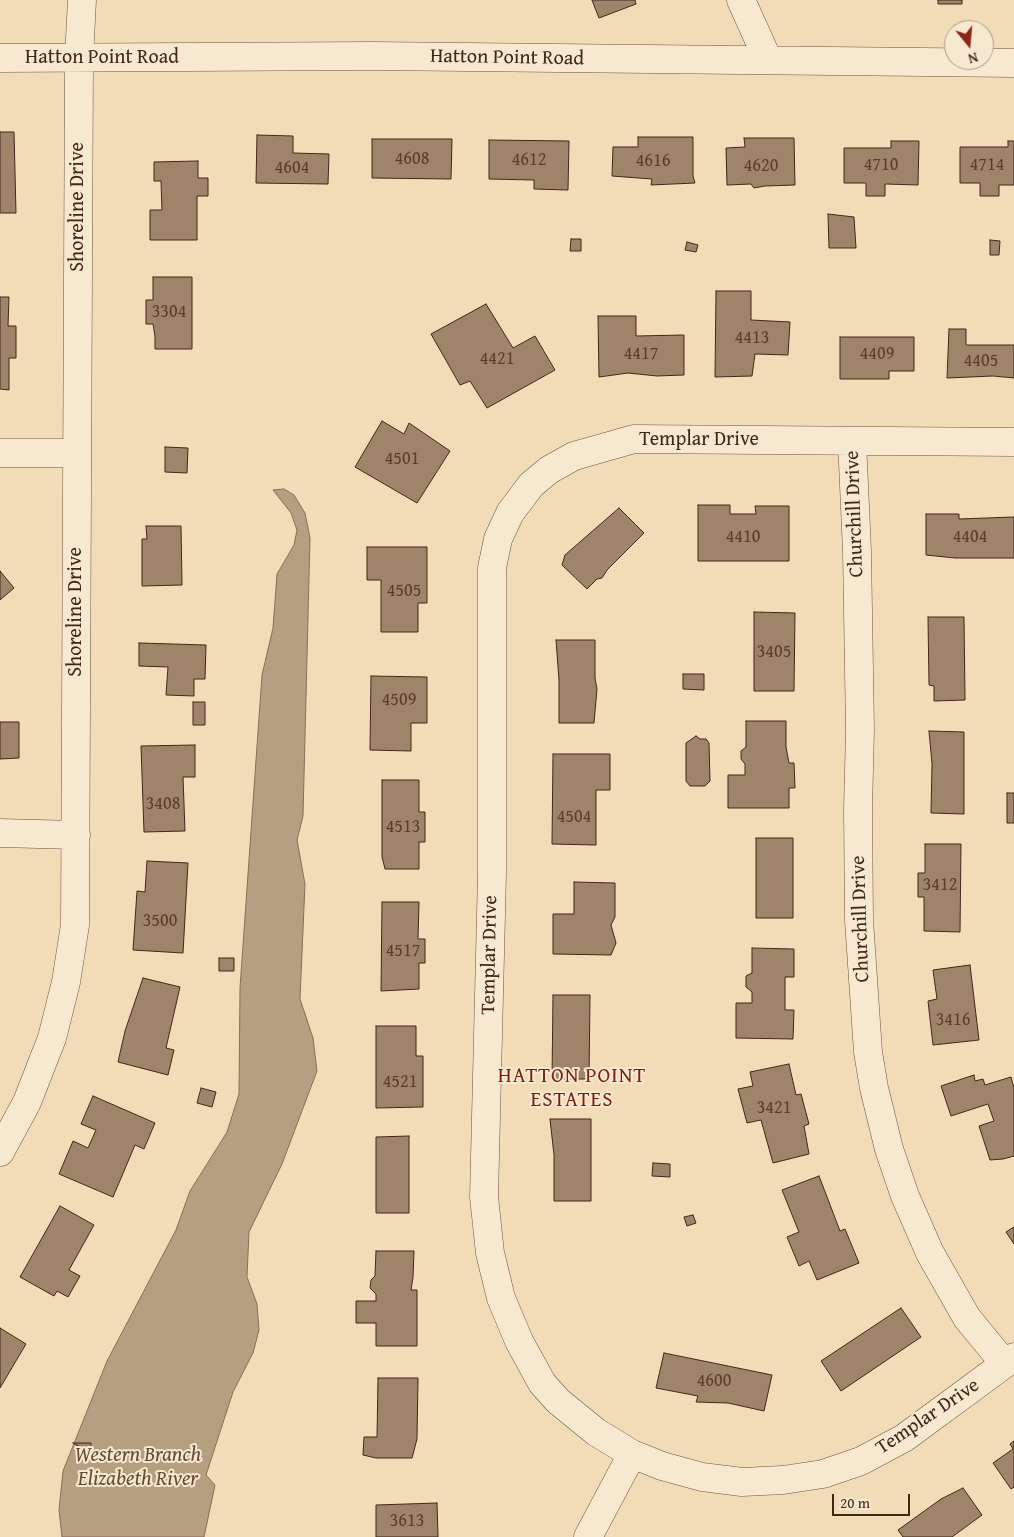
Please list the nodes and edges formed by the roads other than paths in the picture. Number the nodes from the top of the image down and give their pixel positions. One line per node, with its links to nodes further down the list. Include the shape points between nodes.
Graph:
1 (82, 0): 4 (street, Shoreline Drive)
2 (741, 0): 5 (street)
3 (0, 58): 4 (street, Hatton Point Road)
4 (79, 58): 5 (street, Hatton Point Road, via 374,56); 9 (street, Shoreline Drive)
5 (768, 60): 6 (street, Hatton Point Road)
6 (1014, 63)
7 (852, 441): 8 (street, Templar Drive); 14 (street, Churchill Drive, via 860,730 859,920 871,1070 889,1149 930,1253 967,1318); 15 (street, Templar Drive, via 634,439 574,456 549,470 531,485 510,513 498,539 492,568 492,874 484,1196 490,1253 501,1298 518,1341 542,1383 558,1401 596,1432)
8 (1014, 442)
9 (76, 453): 10 (street); 12 (street, Shoreline Drive)
10 (0, 454)
11 (0, 833): 12 (street)
12 (76, 835): 13 (street, Shoreline Drive, via 75,925 66,982 52,1038 30,1093)
13 (0, 1152)
14 (1010, 1361): 15 (street, Templar Drive, via 904,1438 861,1460 823,1474 742,1482 702,1477)
15 (632, 1454): 16 (street)
16 (588, 1537)

